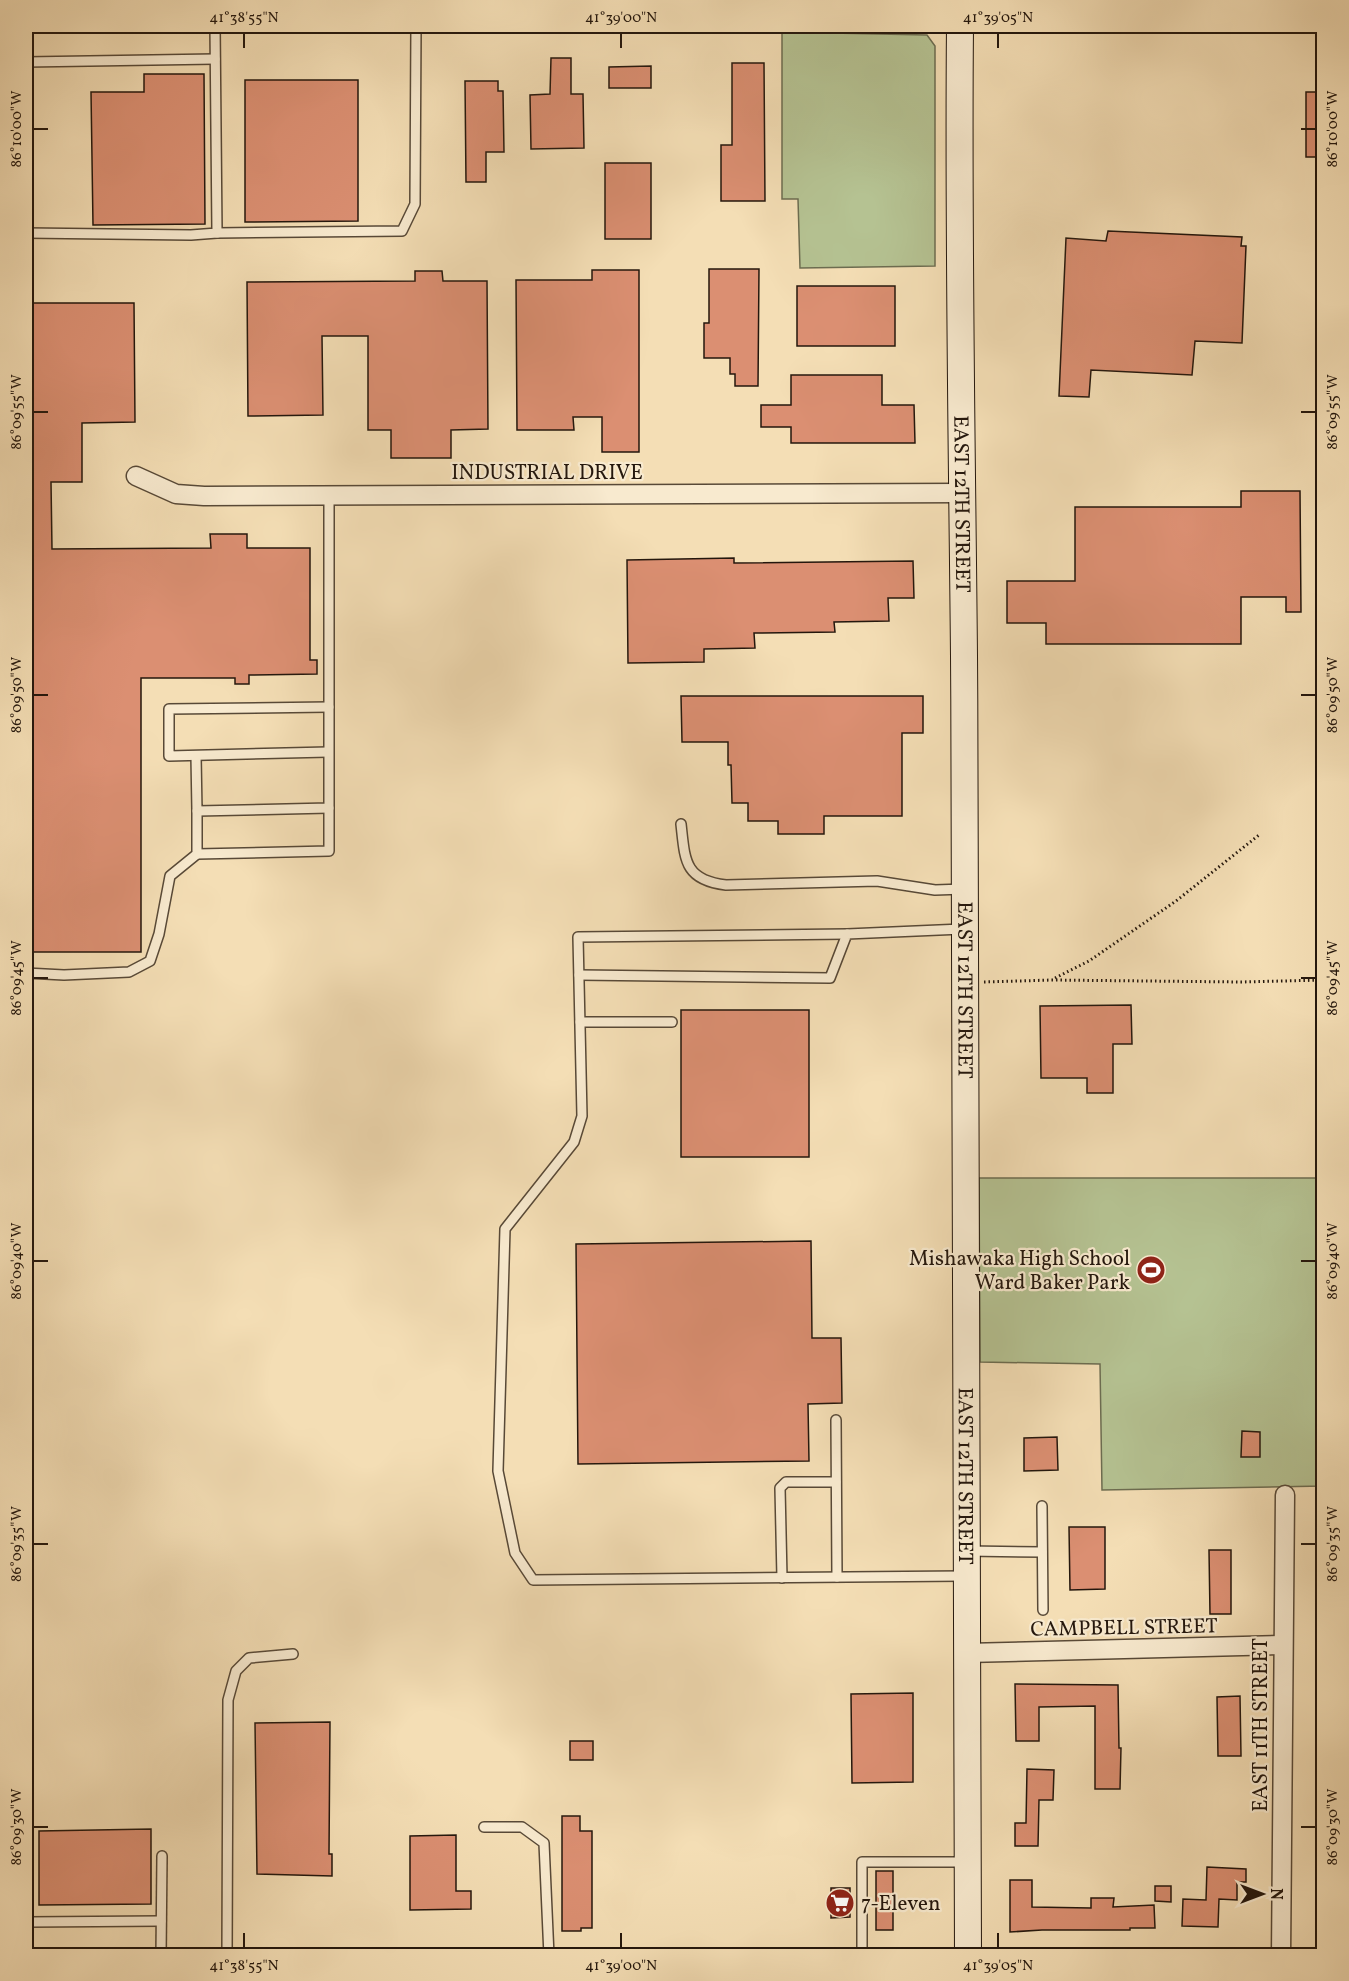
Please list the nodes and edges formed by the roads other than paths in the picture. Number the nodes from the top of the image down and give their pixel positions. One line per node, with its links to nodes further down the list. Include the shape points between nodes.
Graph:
1 (215, 26): 4 (lane)
2 (416, 26): 7 (lane, via 415,204 402,231)
3 (960, 26): 9 (street, EAST 12TH STREET)
4 (215, 59): 5 (lane); 7 (lane)
5 (26, 62)
6 (26, 233): 7 (lane)
7 (217, 233)
8 (136, 476): 10 (street, INDUSTRIAL DRIVE, via 176,494)
9 (962, 493): 10 (street, INDUSTRIAL DRIVE); 18 (street, EAST 12TH STREET)
10 (328, 496): 11 (lane)
11 (328, 707): 12 (lane); 13 (lane, via 169,708 169,756)
12 (328, 752): 13 (lane); 14 (lane)
13 (196, 756): 15 (lane)
14 (328, 808): 15 (lane); 17 (lane, via 329,851)
15 (197, 811): 17 (lane)
16 (681, 824): 18 (lane, via 690,868 709,883 877,881 934,890)
17 (196, 854): 21 (lane, via 170,876 150,961 129,972)
18 (964, 890): 19 (street, EAST 12TH STREET)
19 (965, 929): 20 (lane); 29 (street, EAST 12TH STREET)
20 (847, 934): 22 (lane, via 830,978); 22 (lane, via 578,937)
21 (26, 973)
22 (579, 975): 23 (lane)
23 (580, 1022): 24 (lane); 33 (lane, via 582,1116 574,1142 505,1229 498,1471 515,1553 533,1580)
24 (672, 1022)
25 (836, 1420): 26 (lane)
26 (837, 1482): 32 (lane); 33 (lane, via 786,1482 780,1488)
27 (1286, 1495): 35 (street, EAST 11TH STREET)
28 (1042, 1506): 30 (lane)
29 (965, 1551): 30 (lane); 31 (street, EAST 12TH STREET)
30 (1042, 1552): 34 (lane)
31 (965, 1576): 32 (lane); 36 (street, EAST 12TH STREET)
32 (837, 1577): 33 (lane)
33 (782, 1578)
34 (1043, 1610)
35 (1283, 1645): 36 (street, CAMPBELL STREET); 48 (street, EAST 11TH STREET)
36 (966, 1653): 40 (street, EAST 12TH STREET)
37 (293, 1654): 44 (lane, via 249,1658 236,1671 228,1700)
38 (484, 1827): 45 (lane, via 522,1827 544,1843)
39 (162, 1856): 41 (lane)
40 (967, 1862): 46 (lane, via 862,1862); 47 (street, EAST 12TH STREET)
41 (161, 1921): 42 (lane); 43 (lane)
42 (29, 1922)
43 (160, 1956)
44 (227, 1956)
45 (549, 1956)
46 (862, 1956)
47 (968, 1956)
48 (1281, 1956)

